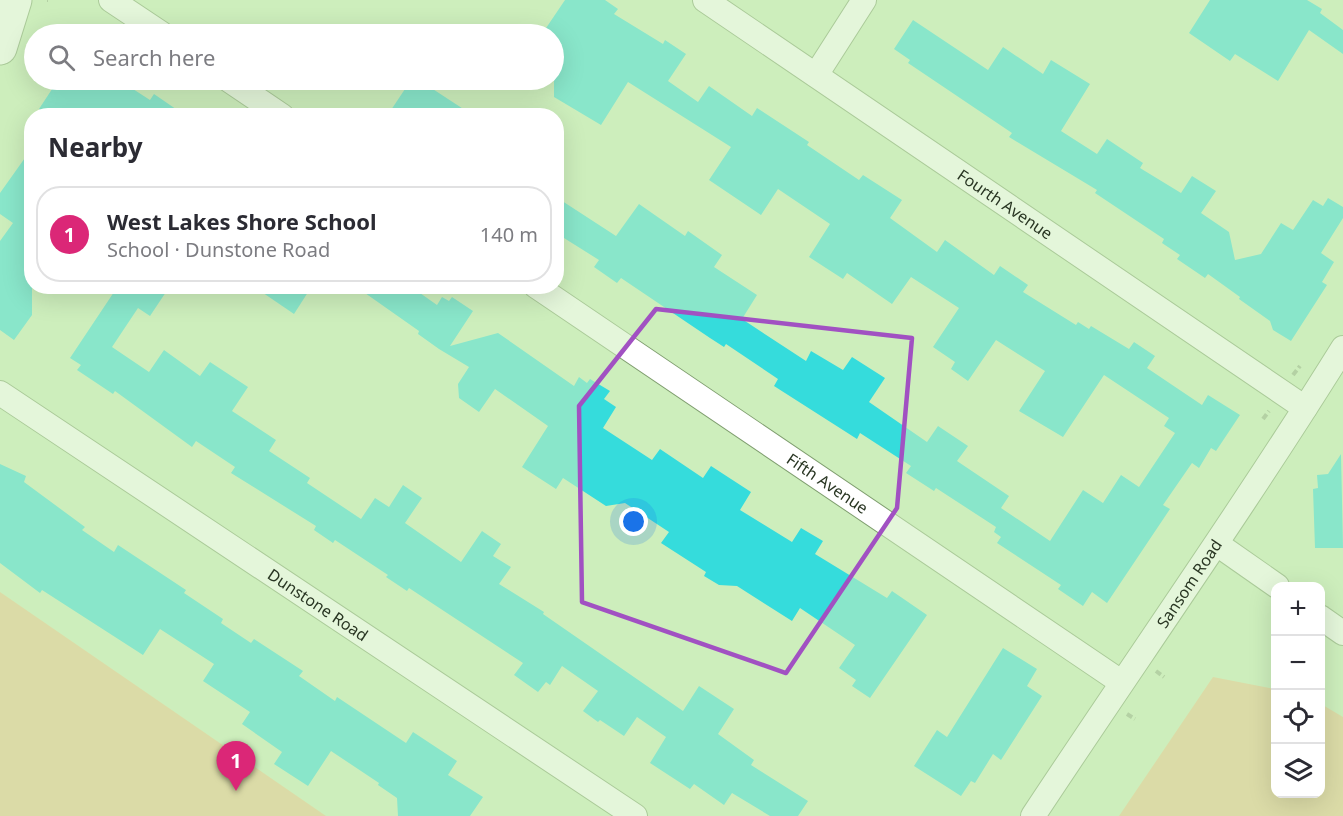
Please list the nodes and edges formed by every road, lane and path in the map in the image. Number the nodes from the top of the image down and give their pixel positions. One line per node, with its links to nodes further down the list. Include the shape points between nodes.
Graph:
1 (15, 0): 6 (main road)
2 (111, 0): 5 (street)
3 (705, 0): 7 (street, Fourth Avenue)
4 (864, 0): 7 (street)
5 (147, 24)
6 (0, 48)
7 (816, 75): 13 (street, Fourth Avenue)
8 (244, 90): 9 (street)
9 (270, 108)
10 (548, 294): 18 (street, Fifth Avenue)
11 (1343, 348): 13 (street, Sansom Road)
12 (0, 393): 19 (street, Dunstone Road)
13 (1305, 408): 14 (street, Sansom Road)
14 (1217, 544): 15 (street); 18 (street, Sansom Road)
15 (1271, 582)
16 (1325, 620): 17 (street)
17 (1343, 633)
18 (1122, 681): 20 (street, Sansom Road)
19 (635, 816)
20 (1033, 816)

